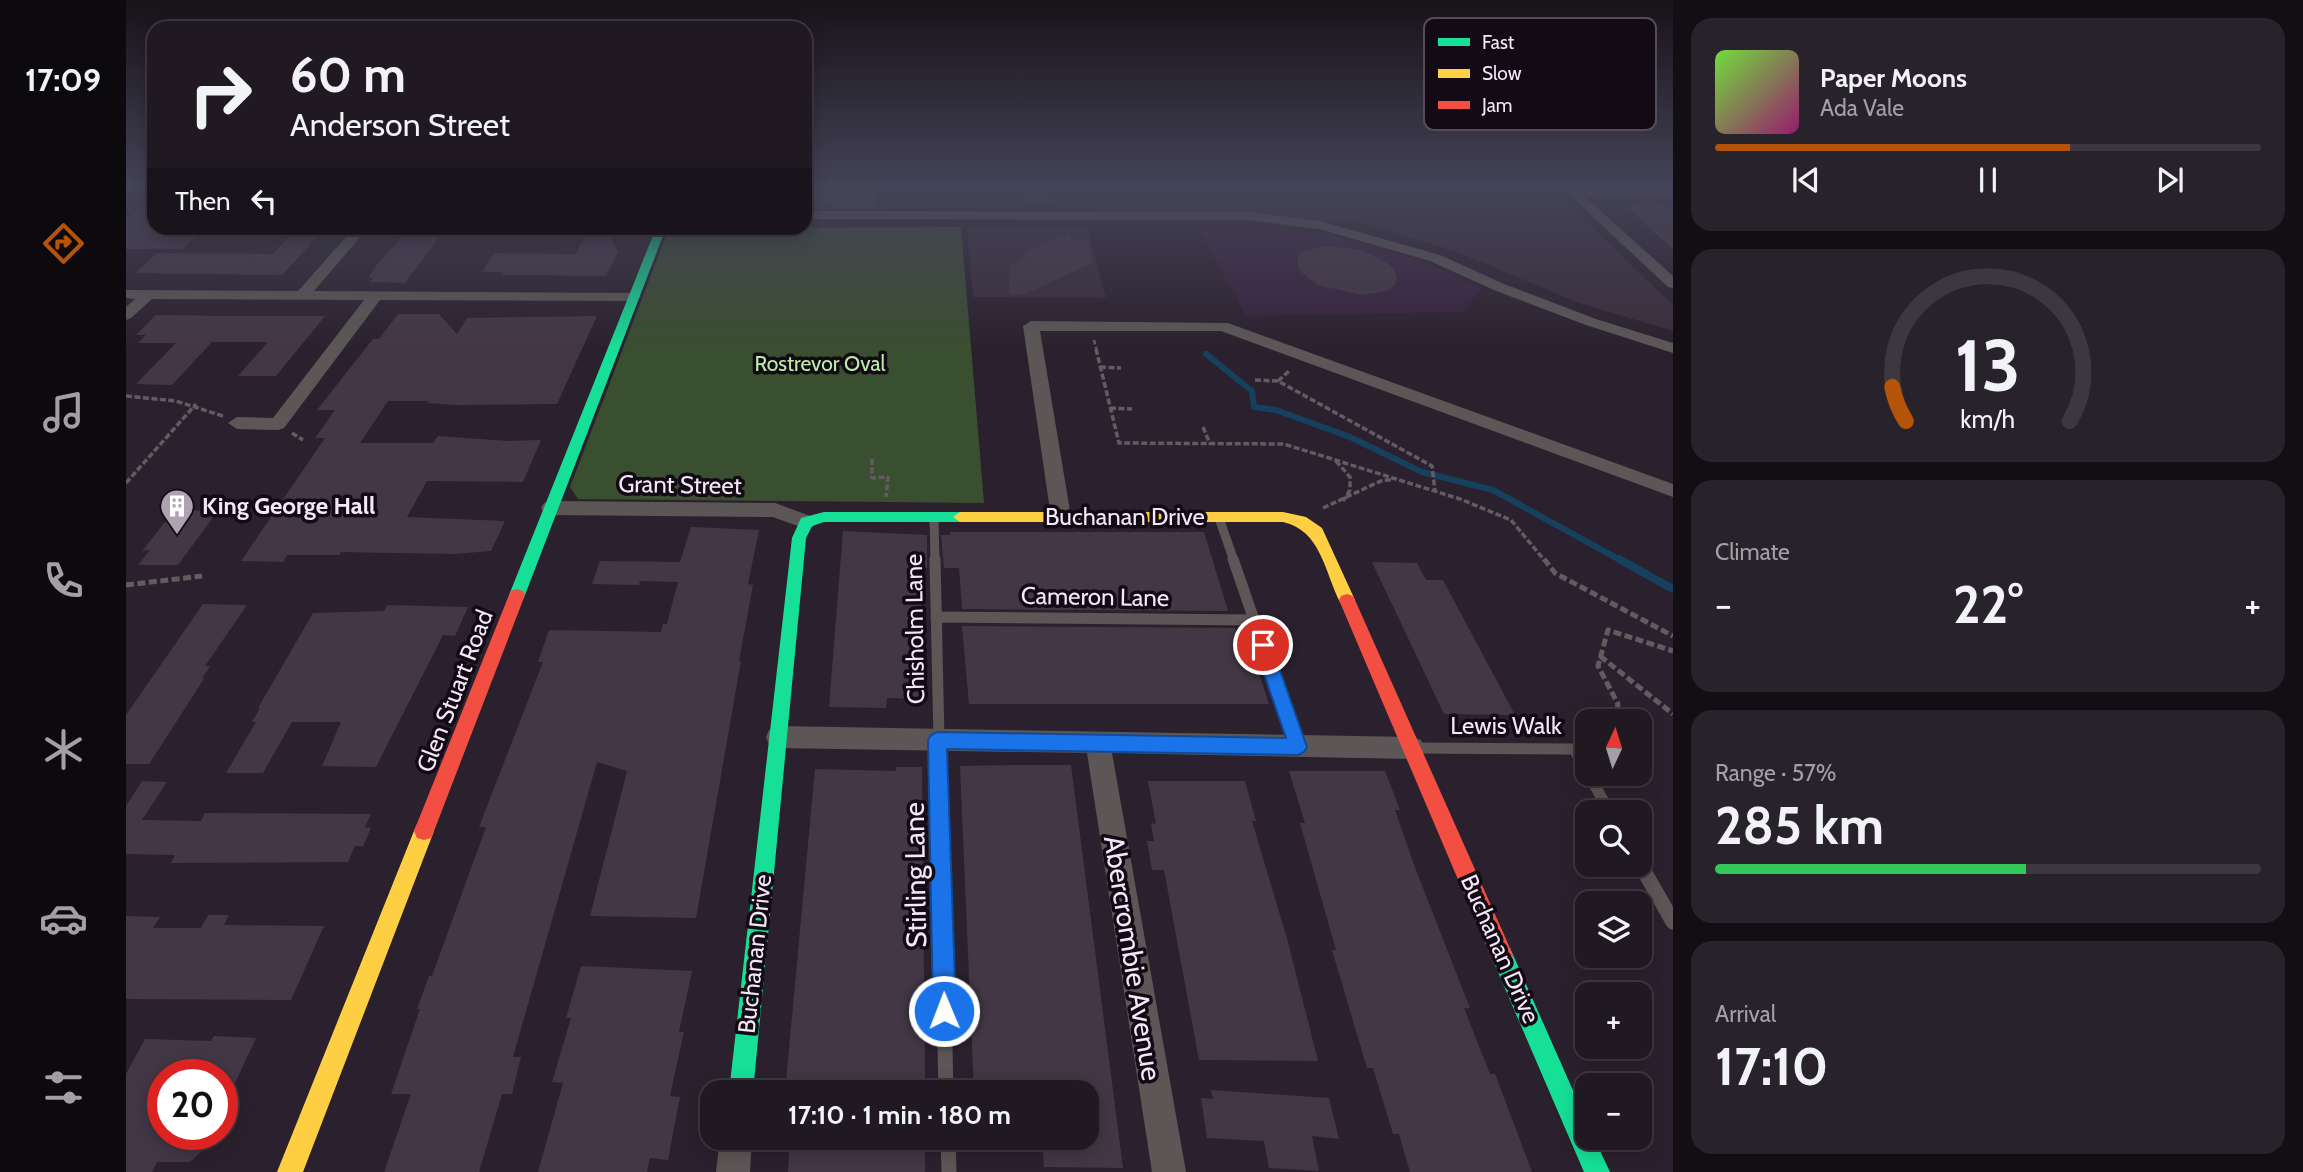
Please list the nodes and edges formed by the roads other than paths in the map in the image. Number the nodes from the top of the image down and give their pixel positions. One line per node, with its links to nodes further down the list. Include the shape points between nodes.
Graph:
1 (351, 240): 8 (street)
2 (656, 240): 10 (street, Glen Stuart Road)
3 (1371, 240): 12 (street, via 1435,258 1511,292)
4 (1624, 240): 5 (street)
5 (1673, 284)
6 (126, 294): 7 (street)
7 (148, 294): 8 (street); 11 (street)
8 (302, 295): 9 (street)
9 (375, 296): 10 (street); 13 (street, via 278,424)
10 (634, 297): 15 (street, Glen Stuart Road)
11 (126, 315)
12 (1673, 348)
13 (237, 423)
14 (1673, 491): 17 (street, via 1223,326 1031,326)
15 (551, 508): 19 (street, Grant Street, via 775,510); 34 (street, Glen Stuart Road)
16 (934, 517): 17 (street, Buchanan Drive); 19 (street, Buchanan Drive, via 824,517); 20 (lane, Chisholm Lane)
17 (1061, 517): 18 (street, Buchanan Drive)
18 (1219, 518): 21 (lane); 26 (street, Buchanan Drive, via 1283,517 1301,521 1317,532)
19 (806, 522): 22 (street, Buchanan Drive, via 799,538)
20 (936, 617): 21 (lane, Cameron Lane); 23 (lane, Chisholm Lane)
21 (1254, 620): 25 (lane)
22 (778, 737): 23 (street); 30 (street, Buchanan Drive)
23 (937, 740): 24 (street); 31 (lane, Stirling Lane)
24 (1098, 744): 25 (street); 37 (street, Abercrombie Avenue)
25 (1298, 747): 26 (street)
26 (1412, 748): 27 (lane, Lewis Walk); 38 (street, Buchanan Drive)
27 (1575, 751)
28 (1647, 877): 29 (lane)
29 (1673, 922)
30 (742, 1080)
31 (946, 1080)
32 (735, 1150): 35 (street)
33 (948, 1150): 36 (lane)
34 (290, 1172)
35 (733, 1172)
36 (949, 1172)
37 (1168, 1172)
38 (1597, 1172)

